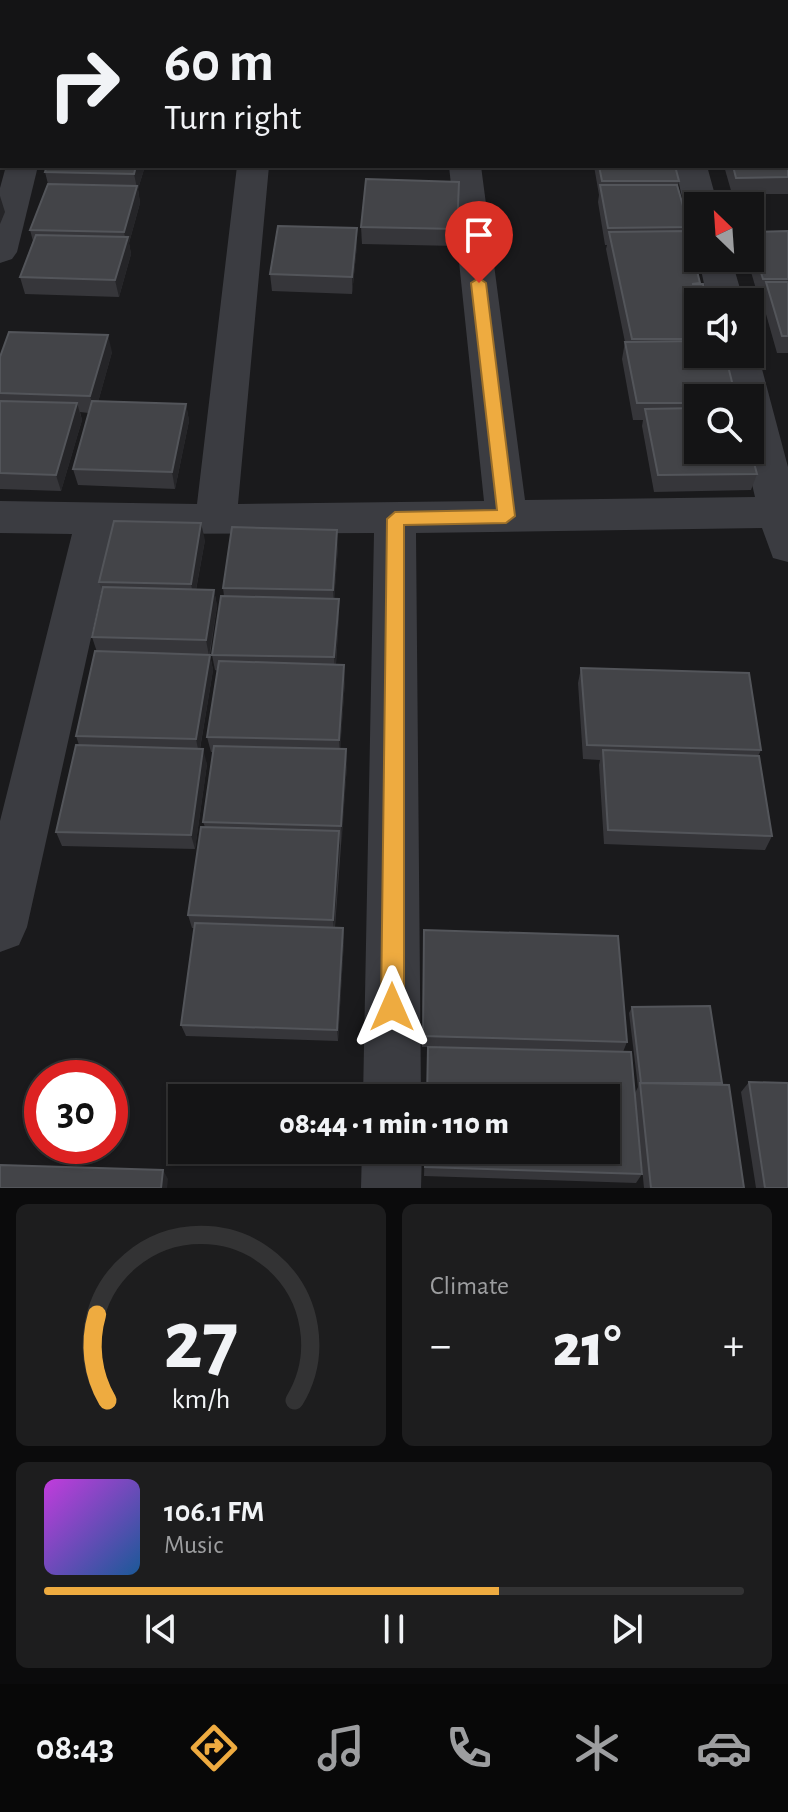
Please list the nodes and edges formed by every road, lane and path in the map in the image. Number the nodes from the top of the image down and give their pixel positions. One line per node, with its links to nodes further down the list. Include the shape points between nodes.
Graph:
1 (21, 168): 6 (street)
2 (253, 168): 12 (street)
3 (465, 168): 8 (street)
4 (692, 168): 5 (street)
5 (698, 192)
6 (0, 252)
7 (743, 368): 13 (street)
8 (506, 516): 11 (street); 13 (street)
9 (0, 517): 10 (street)
10 (97, 517): 12 (street); 14 (street)
11 (395, 519): 12 (street); 15 (street)
12 (216, 520)
13 (785, 523)
14 (0, 927)
15 (392, 1084)
16 (392, 1164): 17 (street)
17 (391, 1188)

